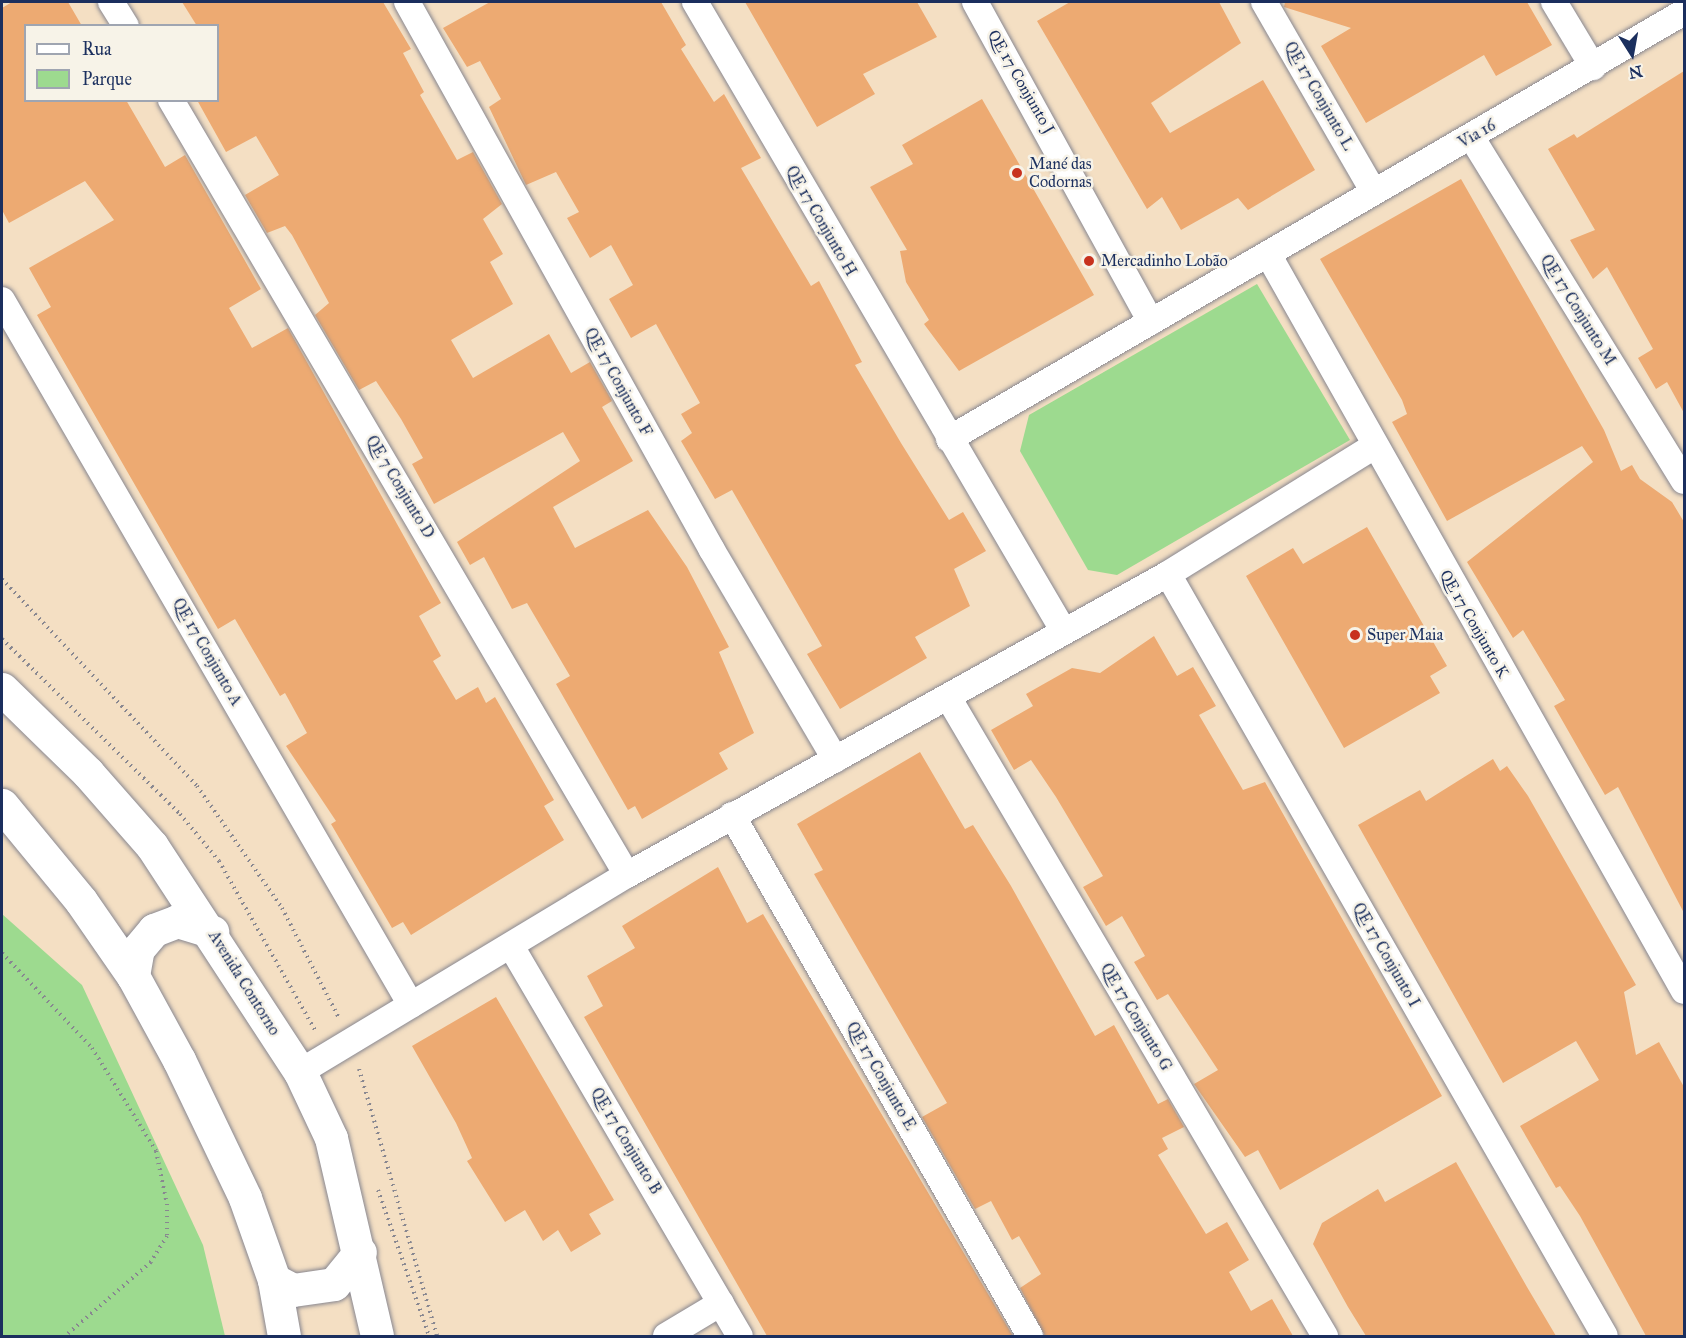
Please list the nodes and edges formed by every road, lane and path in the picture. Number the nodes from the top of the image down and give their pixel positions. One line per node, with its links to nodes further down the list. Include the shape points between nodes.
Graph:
1 (111, 2): 8 (street)
2 (406, 2): 24 (street, QE 17 Conjunto F, via 712,550)
3 (695, 2): 16 (street, QE 17 Conjunto H)
4 (975, 2): 15 (street, QE 17 Conjunto J)
5 (1264, 2): 12 (street, QE 17 Conjunto L)
6 (1554, 2): 9 (street)
7 (1684, 12): 9 (street, Via 16)
8 (125, 24)
9 (1593, 67): 11 (street, Via 16)
10 (172, 102): 27 (street, QE 7 Conjunto D)
11 (1472, 138): 12 (street, Via 16); 18 (street, QE 17 Conjunto M)
12 (1373, 191): 13 (street, Via 16)
13 (1268, 254): 15 (street, Via 16); 17 (street, QE 17 Conjunto K)
14 (2, 300): 33 (street, QE 17 Conjunto A)
15 (1150, 322): 16 (street, Via 16)
16 (949, 439): 21 (street, QE 17 Conjunto H)
17 (1373, 447): 19 (street); 32 (street, QE 17 Conjunto K)
18 (1684, 481)
19 (1168, 574): 21 (street); 47 (street, QE 17 Conjunto I)
20 (2, 579): 34 (path, via 197,786 282,908)
21 (1063, 630): 23 (street)
22 (2, 689): 28 (main road, Avenida Contorno, via 88,773 152,846)
23 (948, 698): 24 (street); 46 (street, QE 17 Conjunto G)
24 (836, 759): 26 (street)
25 (2, 805): 31 (main road, via 81,901)
26 (732, 815): 27 (street); 45 (street, QE 17 Conjunto E)
27 (627, 875): 29 (street)
28 (212, 932): 31 (main road, via 177,921 154,930 138,949); 35 (main road, Avenida Contorno)
29 (511, 946): 33 (street); 38 (street, QE 17 Conjunto B)
30 (2, 953): 39 (path, via 92,1048 156,1151 167,1204 167,1236 151,1262)
31 (133, 976): 37 (main road, via 217,1134)
32 (1684, 991)
33 (411, 1005): 34 (street)
34 (351, 1041): 35 (street); 42 (path)
35 (300, 1072): 36 (main road, Avenida Contorno, via 331,1137)
36 (360, 1252): 37 (main road, via 334,1284 293,1290); 41 (main road, Avenida Contorno)
37 (274, 1280): 40 (main road)
38 (721, 1303): 43 (street); 44 (street, QE 17 Conjunto B)
39 (65, 1336)
40 (284, 1336)
41 (377, 1336)
42 (437, 1336)
43 (666, 1336)
44 (740, 1336)
45 (1030, 1336)
46 (1325, 1336)
47 (1605, 1336)

